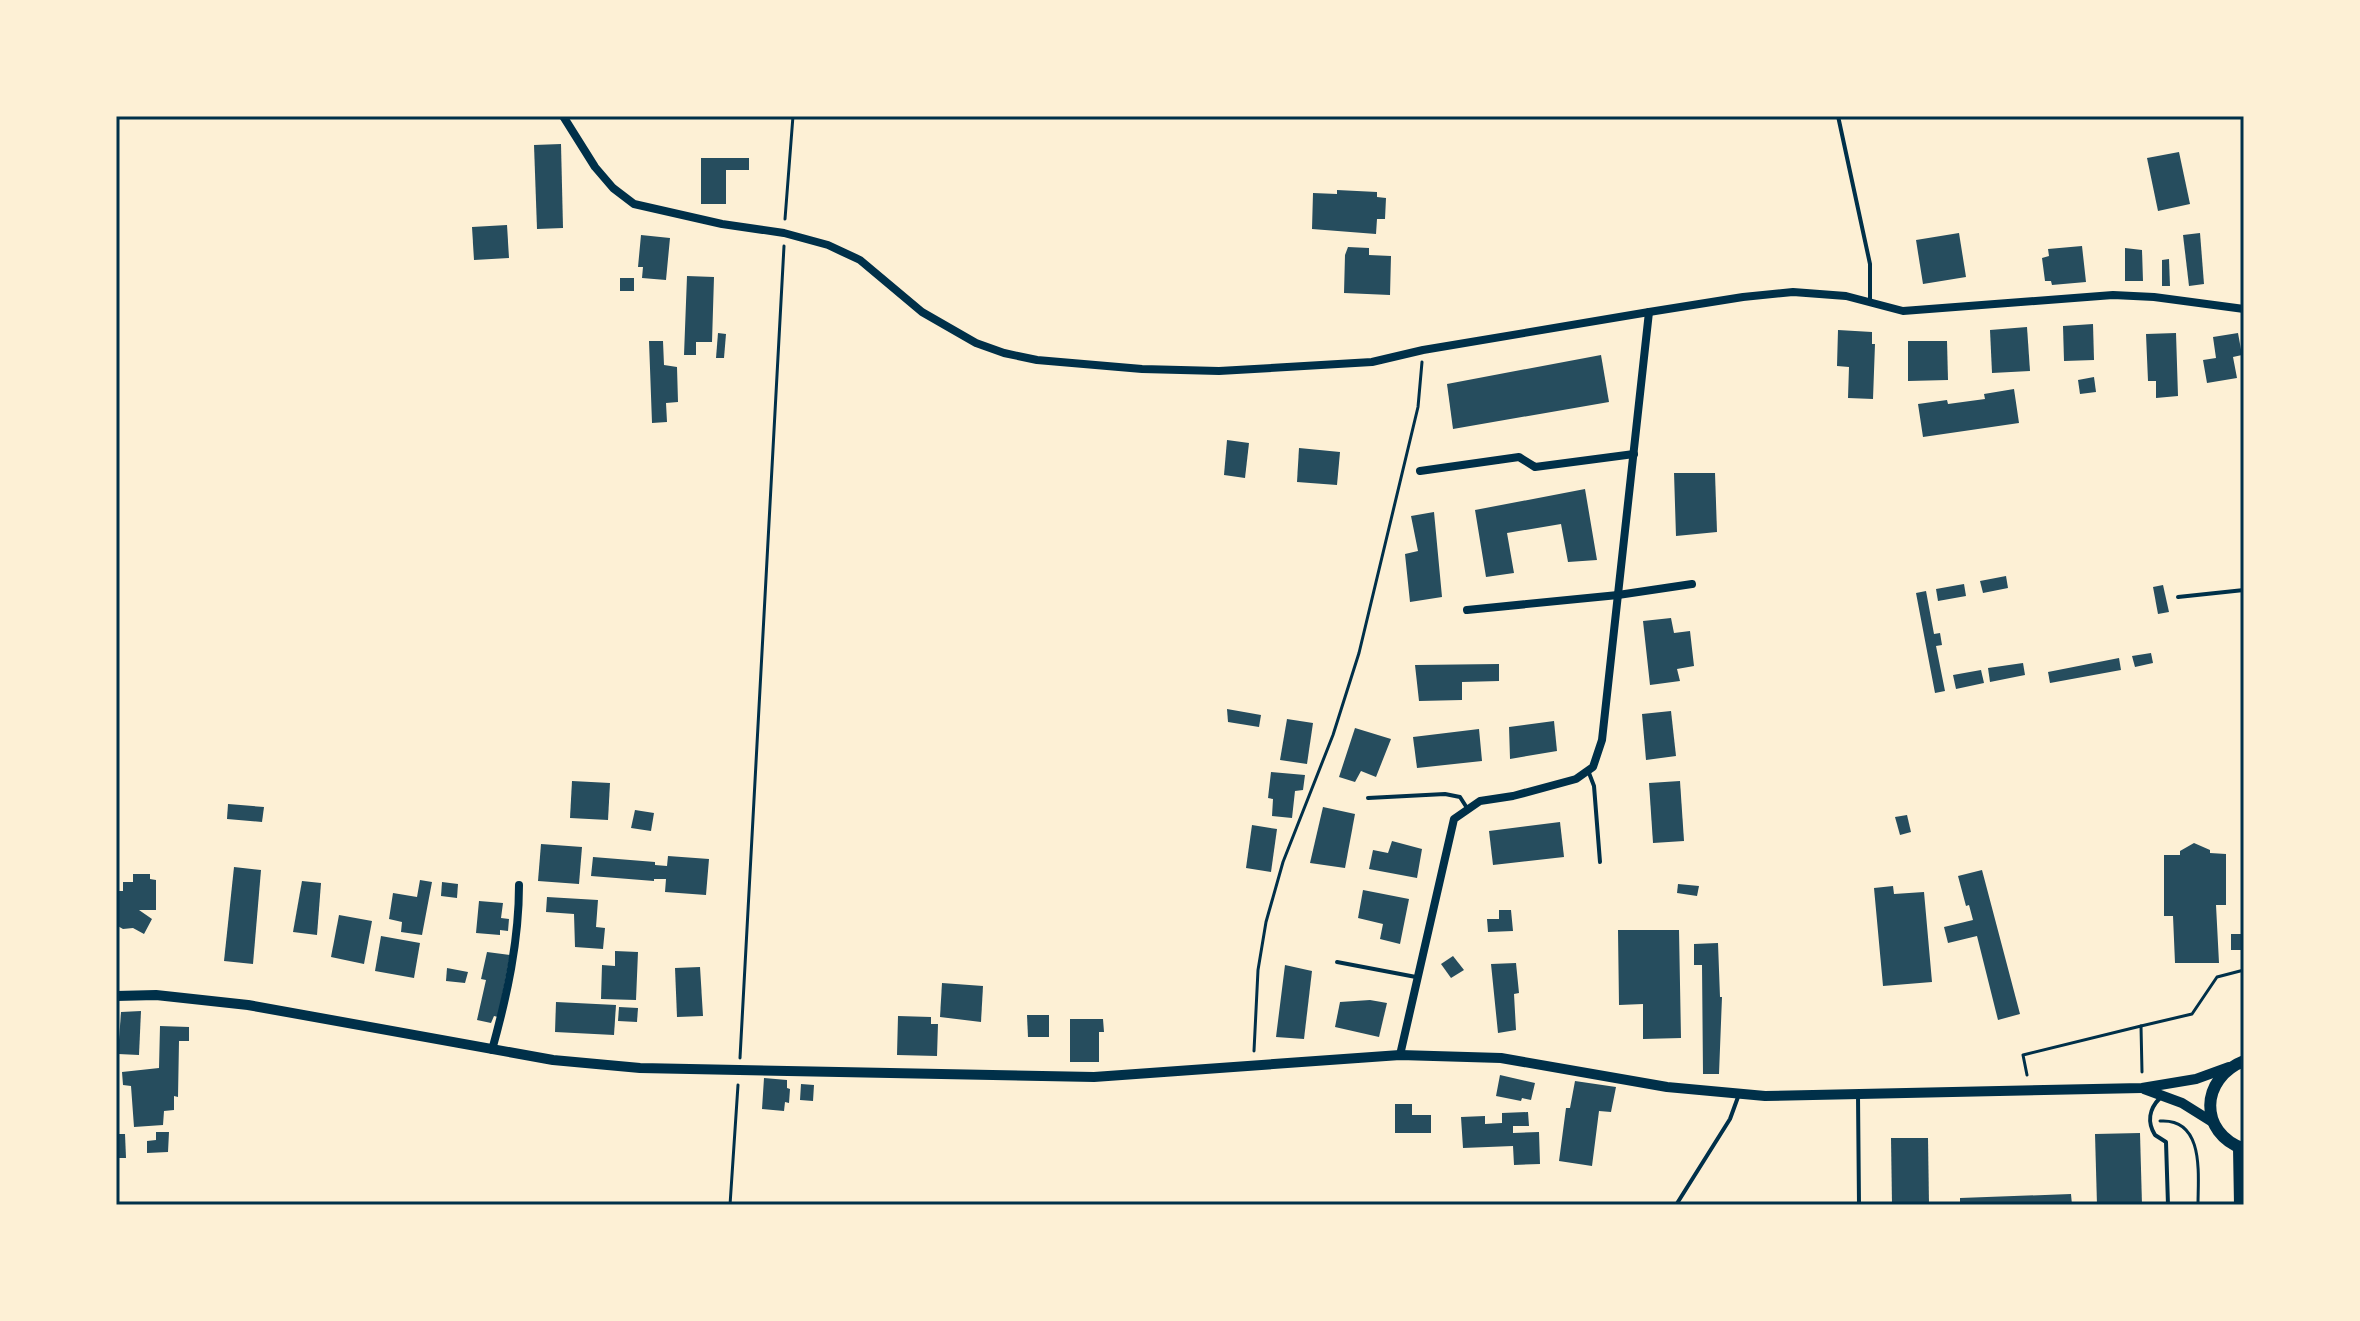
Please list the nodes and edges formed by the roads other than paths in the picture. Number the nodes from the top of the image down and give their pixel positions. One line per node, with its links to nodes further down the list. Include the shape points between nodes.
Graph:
1 (563, 116): 5 (street, via 595,167 634,204 828,245 860,260 922,312 976,343 1026,358 1219,371 1372,362)
2 (1838, 116): 3 (lane, via 1870,264)
3 (1870, 301): 4 (street, via 1917,311 2113,295); 5 (street, via 1793,292)
4 (2244, 309)
5 (1649, 312): 6 (street)
6 (1634, 454): 7 (street, via 1535,467 1519,457); 10 (street)
7 (1420, 471)
8 (1692, 584): 10 (street)
9 (2244, 590): 11 (lane)
10 (1618, 595): 12 (street); 13 (street, via 1602,740)
11 (2178, 597)
12 (1467, 610)
13 (1588, 771): 15 (street, via 1576,779); 16 (lane)
14 (1368, 798): 15 (lane, via 1445,794 1460,797)
15 (1467, 808): 19 (street, via 1454,819)
16 (1600, 862)
17 (519, 885): 21 (street, via 519,917)
18 (1337, 962): 19 (lane)
19 (1416, 977): 22 (street)
20 (116, 996): 21 (street, via 248,1005)
21 (492, 1050): 22 (street, via 640,1068 1094,1077)
22 (1400, 1055): 25 (street, via 1501,1058)
23 (2238, 1063): 24 (street, via 2196,1079); 28 (main road, via 2222,1075 2211,1094)
24 (2142, 1088): 26 (street); 27 (street)
25 (1739, 1094): 26 (street); 30 (lane, via 1730,1119)
26 (1858, 1094): 31 (lane)
27 (2165, 1096): 28 (street); 32 (lane, via 2153,1106 2150,1118 2155,1135 2166,1142)
28 (2214, 1123): 29 (main road)
29 (2242, 1149): 33 (main road)
30 (1676, 1205)
31 (1859, 1205)
32 (2168, 1205)
33 (2240, 1205)

